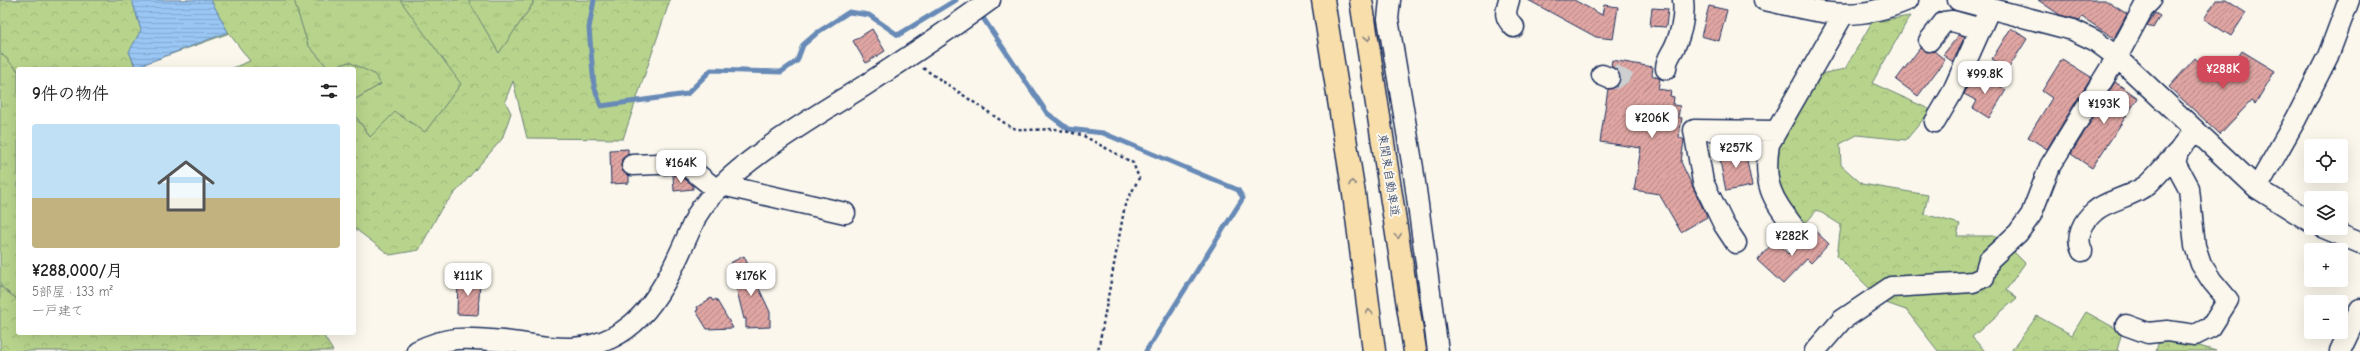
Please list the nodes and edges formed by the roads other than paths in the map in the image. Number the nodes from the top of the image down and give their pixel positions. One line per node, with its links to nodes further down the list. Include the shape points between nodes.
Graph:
1 (1323, 0): 37 (highway, one-way to 1, via 1354,194)
2 (1361, 0): 38 (highway, 東関東自動車道, one-way to 38)
3 (1390, 0): 39 (street, via 1388,19 1413,168)
4 (1509, 0): 15 (street, via 1506,19)
5 (1684, 0): 19 (street, via 1682,30 1666,60)
6 (1764, 0): 11 (street)
7 (1908, 0): 14 (street, via 1866,14)
8 (1958, 0): 13 (street)
9 (2349, 0): 26 (street, via 2328,56)
10 (2143, 2): 18 (street)
11 (1822, 6): 14 (street)
12 (980, 7): 25 (street, via 908,58 815,117 753,160)
13 (1990, 8): 16 (street); 18 (street, via 2073,30 2094,40)
14 (1843, 15): 22 (street)
15 (1514, 27)
16 (1981, 29): 17 (street, via 1944,22); 20 (street, via 1952,93)
17 (1929, 41)
18 (2117, 57): 21 (street); 40 (street, via 2050,166 2031,215 2018,233 1989,260 1984,277 1973,282 1891,288 1842,320)
19 (1666, 69)
20 (1935, 122)
21 (2195, 130): 23 (street); 26 (street)
22 (1776, 131): 29 (street, via 1768,144 1766,163 1770,195); 31 (street, via 1694,130 1703,182)
23 (2178, 152): 33 (street, via 2148,184 2131,195 2096,210 2080,230 2077,241); 35 (street, via 2175,163 2189,189 2195,246 2201,264 2228,300 2211,327 2195,335 2167,331 2148,333)
24 (632, 165): 25 (street, via 683,163)
25 (719, 188): 27 (street); 36 (street, via 697,215 656,299 643,316 608,341 571,348 471,338 446,339)
26 (2257, 188): 28 (street)
27 (845, 213)
28 (2304, 218)
29 (1799, 234)
30 (2341, 235): 32 (street)
31 (1736, 243)
32 (2360, 243)
33 (2082, 251)
34 (2360, 309): 41 (street)
35 (2126, 325)
36 (417, 351)
37 (1374, 351)
38 (1415, 351)
39 (1438, 351)
40 (1815, 351)
41 (2340, 351)

